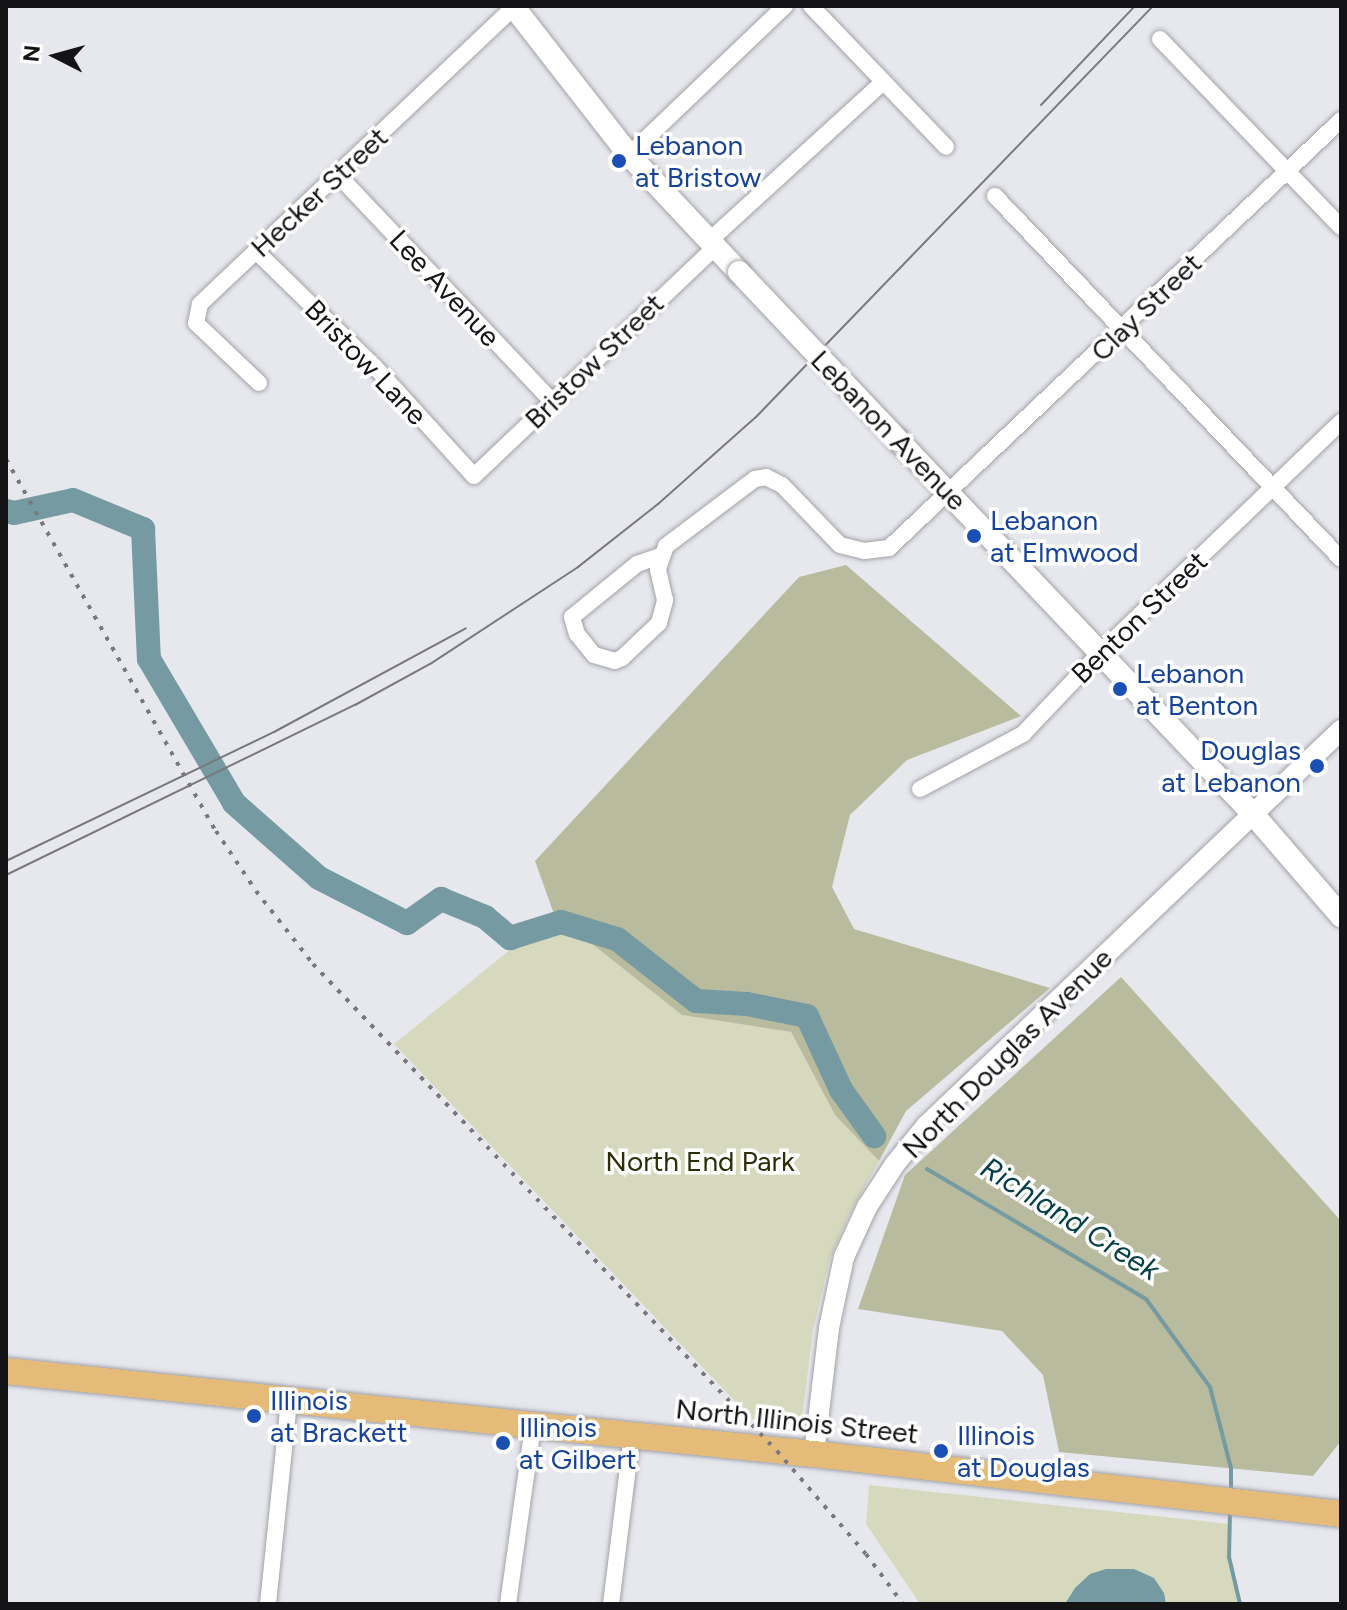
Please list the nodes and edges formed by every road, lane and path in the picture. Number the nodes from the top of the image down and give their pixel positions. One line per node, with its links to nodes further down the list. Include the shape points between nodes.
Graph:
1 (513, 6): 8 (main road, Lebanon Avenue); 10 (street, Hecker Street)
2 (785, 6): 8 (street)
3 (811, 6): 5 (street)
4 (1160, 39): 9 (street)
5 (883, 82): 7 (street); 13 (street, Bristow Street)
6 (1341, 120): 9 (street, Clay Street)
7 (946, 147)
8 (629, 155): 13 (main road, Lebanon Avenue)
9 (1287, 170): 12 (street); 15 (street, Clay Street)
10 (338, 175): 14 (street, Hecker Street); 17 (street, Lee Avenue)
11 (995, 196): 15 (street)
12 (1341, 227)
13 (712, 244): 17 (street, Bristow Street); 21 (main road, Lebanon Avenue, bridge)
14 (256, 251): 16 (street, Hecker Street, via 200,304 196,323); 19 (street, Bristow Lane, via 375,367)
15 (1122, 331): 20 (street); 21 (street, Clay Street)
16 (259, 383)
17 (552, 401): 19 (street, Bristow Street)
18 (1341, 422): 20 (street, Benton Street)
19 (474, 476)
20 (1273, 488): 23 (street); 24 (street, Benton Street)
21 (950, 493): 22 (street, Clay Street, via 889,548 864,551 840,545 782,485 766,477 755,479); 24 (main road, Lebanon Avenue)
22 (660, 556): 22 (street, via 637,564 575,612 572,623 594,655 622,658 663,616)
23 (1341, 559)
24 (1100, 653): 26 (street, Benton Street, via 1023,734); 27 (main road, Lebanon Avenue)
25 (1341, 730): 27 (street, North Douglas Avenue)
26 (920, 789)
27 (1253, 814): 28 (main road, Lebanon Avenue); 33 (street, North Douglas Avenue, via 926,1126 895,1164 844,1257 829,1328)
28 (1341, 916)
29 (6, 1371): 30 (main road, North Illinois Street)
30 (289, 1401): 31 (main road, North Illinois Street); 35 (street)
31 (533, 1425): 32 (main road, North Illinois Street); 36 (street)
32 (632, 1435): 33 (main road, North Illinois Street); 37 (street)
33 (814, 1454): 34 (main road, North Illinois Street)
34 (1341, 1514)
35 (268, 1604)
36 (508, 1604)
37 (611, 1604)

